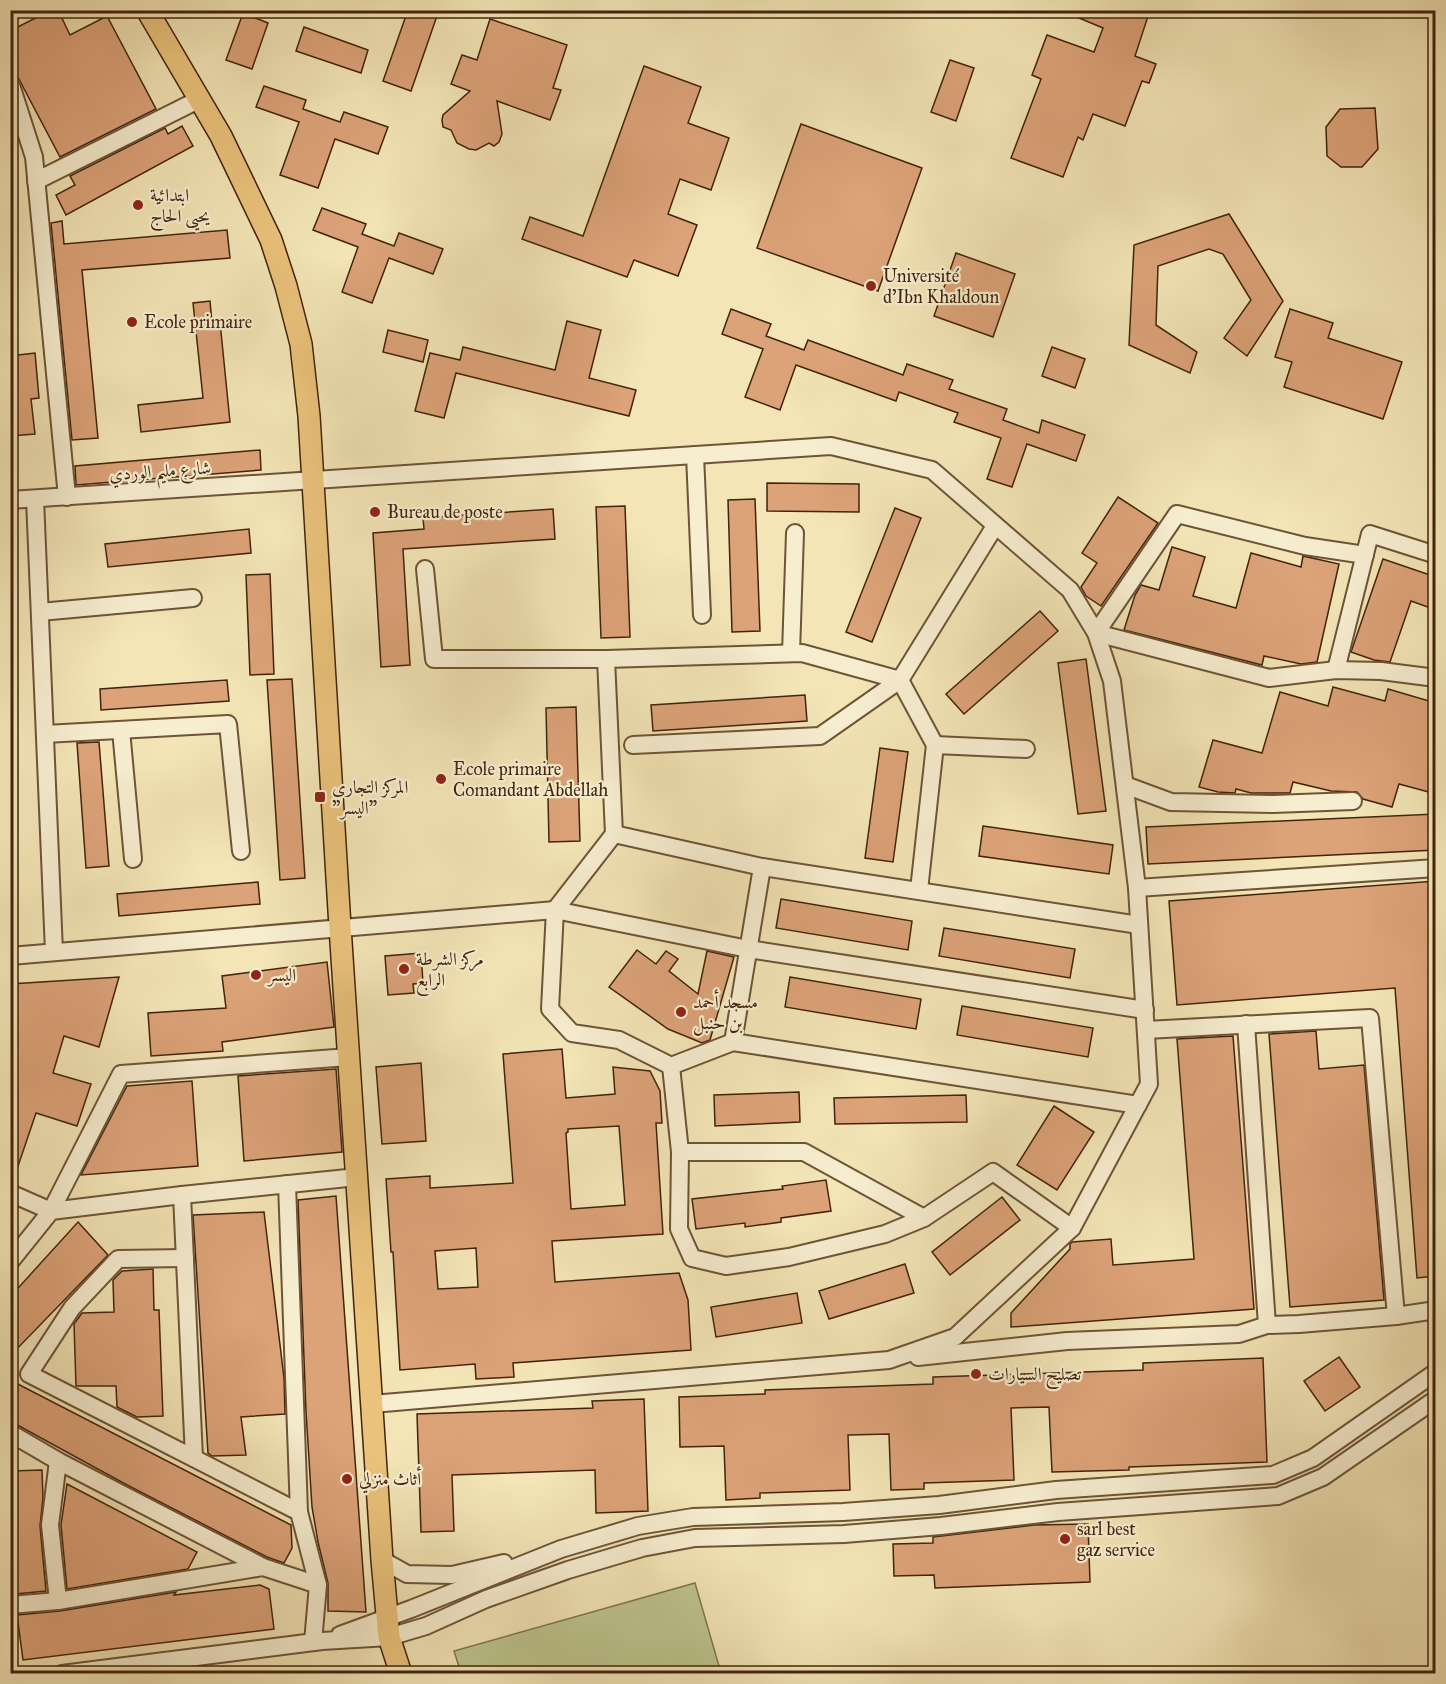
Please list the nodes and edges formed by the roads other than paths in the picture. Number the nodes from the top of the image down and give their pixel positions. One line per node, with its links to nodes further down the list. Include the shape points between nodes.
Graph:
1 (147, 10): 3 (main road)
2 (10, 82): 4 (street, via 34,157)
3 (200, 99): 4 (street); 6 (main road, via 271,240 286,286 301,344)
4 (36, 182): 7 (street)
5 (695, 455): 6 (street, شارع مليم الوردي); 10 (street, شارع مليم الوردي, via 831,446 932,470); 17 (street)
6 (313, 481): 7 (street, شارع مليم الوردي); 40 (main road)
7 (67, 497): 8 (street, شارع مليم الوردي)
8 (35, 499): 9 (street, شارع مليم الوردي); 16 (street)
9 (10, 500)
10 (995, 526): 18 (street, شارع مليم الوردي, via 1070,590); 23 (street)
11 (795, 533): 19 (street)
12 (1365, 555): 13 (street, via 1370,534); 18 (street, via 1305,546 1177,514); 21 (street)
13 (1436, 555)
14 (425, 569): 20 (street, via 434,659)
15 (193, 598): 16 (street)
16 (40, 612): 25 (street)
17 (702, 615)
18 (1096, 633): 21 (street, via 1269,678); 29 (street, شارع مليم الوردي, via 1112,681)
19 (791, 653): 20 (street); 23 (street)
20 (606, 659): 31 (street)
21 (1336, 670): 22 (street)
22 (1436, 678)
23 (900, 680): 26 (street, via 820,736); 27 (street)
24 (121, 730): 25 (street); 32 (street, via 228,724); 33 (street)
25 (45, 734): 42 (street)
26 (633, 745)
27 (935, 745): 28 (street); 37 (street)
28 (1026, 749)
29 (1125, 784): 30 (street, via 1171,802); 36 (street, شارع مليم الوردي)
30 (1353, 801)
31 (614, 834): 34 (street); 38 (street)
32 (241, 851)
33 (133, 859)
34 (762, 867): 37 (street); 41 (street)
35 (1436, 868): 36 (street)
36 (1137, 888): 39 (street, شارع مليم الوردي)
37 (919, 890): 39 (street)
38 (555, 910): 40 (street); 41 (street); 49 (street, via 550,1009 572,1033 620,1040)
39 (1139, 925): 44 (street, شارع مليم الوردي)
40 (340, 927): 42 (street); 48 (main road)
41 (748, 949): 44 (street); 47 (street)
42 (54, 952): 43 (street)
43 (10, 956)
44 (1144, 1010): 46 (street, شارع مليم الوردي)
45 (1246, 1024): 46 (street); 62 (street, via 1370,1018); 63 (street)
46 (1146, 1030): 50 (street, شارع مليم الوردي, via 1149,1084)
47 (733, 1042): 49 (street); 50 (street)
48 (349, 1057): 52 (main road); 56 (street, via 121,1074)
49 (671, 1066): 51 (street)
50 (1138, 1105): 58 (street, شارع مليم الوردي)
51 (680, 1152): 57 (street, via 804,1152); 57 (street, via 679,1229 692,1258 726,1266 789,1257 885,1234)
52 (357, 1177): 53 (street); 67 (main road)
53 (287, 1184): 55 (street); 73 (street)
54 (10, 1193): 56 (street)
55 (182, 1195): 56 (street); 59 (street)
56 (51, 1211): 60 (street)
57 (924, 1218): 58 (street, via 993,1173)
58 (1072, 1228): 64 (street, شارع مليم الوردي, via 956,1337)
59 (185, 1258): 69 (street); 69 (street, via 118,1259 72,1308 29,1374)
60 (10, 1262)
61 (1436, 1310): 62 (street)
62 (1396, 1316): 63 (street)
63 (1267, 1325): 64 (street, via 1239,1334 1067,1341)
64 (889, 1360): 67 (street)
65 (1436, 1372): 70 (street)
66 (1436, 1399): 72 (street)
67 (372, 1404): 77 (main road)
68 (10, 1433): 71 (street)
69 (194, 1458): 73 (street)
70 (1313, 1458): 72 (street); 74 (street, via 1273,1475 1056,1490 886,1509 693,1517)
71 (58, 1461): 78 (street); 80 (street, via 50,1525)
72 (1323, 1477): 75 (street, via 1278,1496 1058,1512 844,1534 695,1538)
73 (299, 1512): 79 (street)
74 (638, 1526): 75 (street); 76 (street)
75 (642, 1548): 82 (street, via 486,1599 426,1626)
76 (549, 1554): 77 (street, via 452,1575 407,1574); 82 (street)
77 (382, 1560): 82 (main road)
78 (263, 1567): 79 (street); 80 (street)
79 (318, 1584): 83 (street)
80 (58, 1601): 81 (street)
81 (10, 1605)
82 (388, 1628): 83 (street); 85 (main road)
83 (318, 1642): 84 (street)
84 (62, 1674)
85 (401, 1674)

